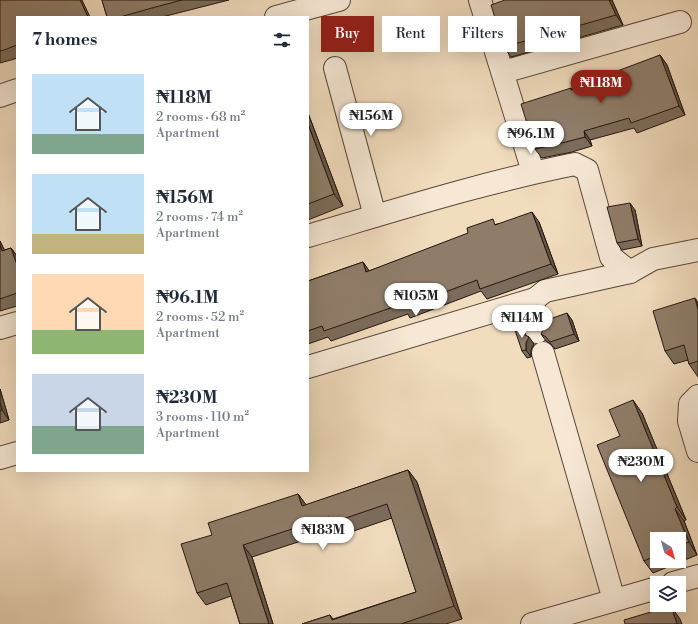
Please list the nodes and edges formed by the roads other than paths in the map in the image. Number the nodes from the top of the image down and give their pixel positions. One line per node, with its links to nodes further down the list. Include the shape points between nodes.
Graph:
1 (338, 0): 3 (street)
2 (480, 0): 6 (street)
3 (280, 16)
4 (680, 22): 6 (street)
5 (335, 68): 10 (street)
6 (503, 72): 9 (street)
7 (16, 90): 8 (street)
8 (0, 96)
9 (533, 172): 10 (street); 13 (street, via 575,164 587,170 612,257)
10 (375, 216): 11 (street)
11 (309, 236)
12 (698, 250): 13 (street, via 653,259)
13 (630, 272): 14 (street, via 545,291)
14 (535, 299): 17 (street, via 532,312); 19 (street)
15 (16, 323): 16 (street)
16 (0, 328)
17 (537, 332)
18 (543, 353): 27 (street)
19 (309, 367)
20 (698, 396): 21 (street, via 690,404 689,421)
21 (698, 451)
22 (16, 453): 23 (street)
23 (0, 458)
24 (698, 576): 25 (street)
25 (686, 579)
26 (650, 590): 27 (street)
27 (614, 600): 28 (street)
28 (532, 624)

